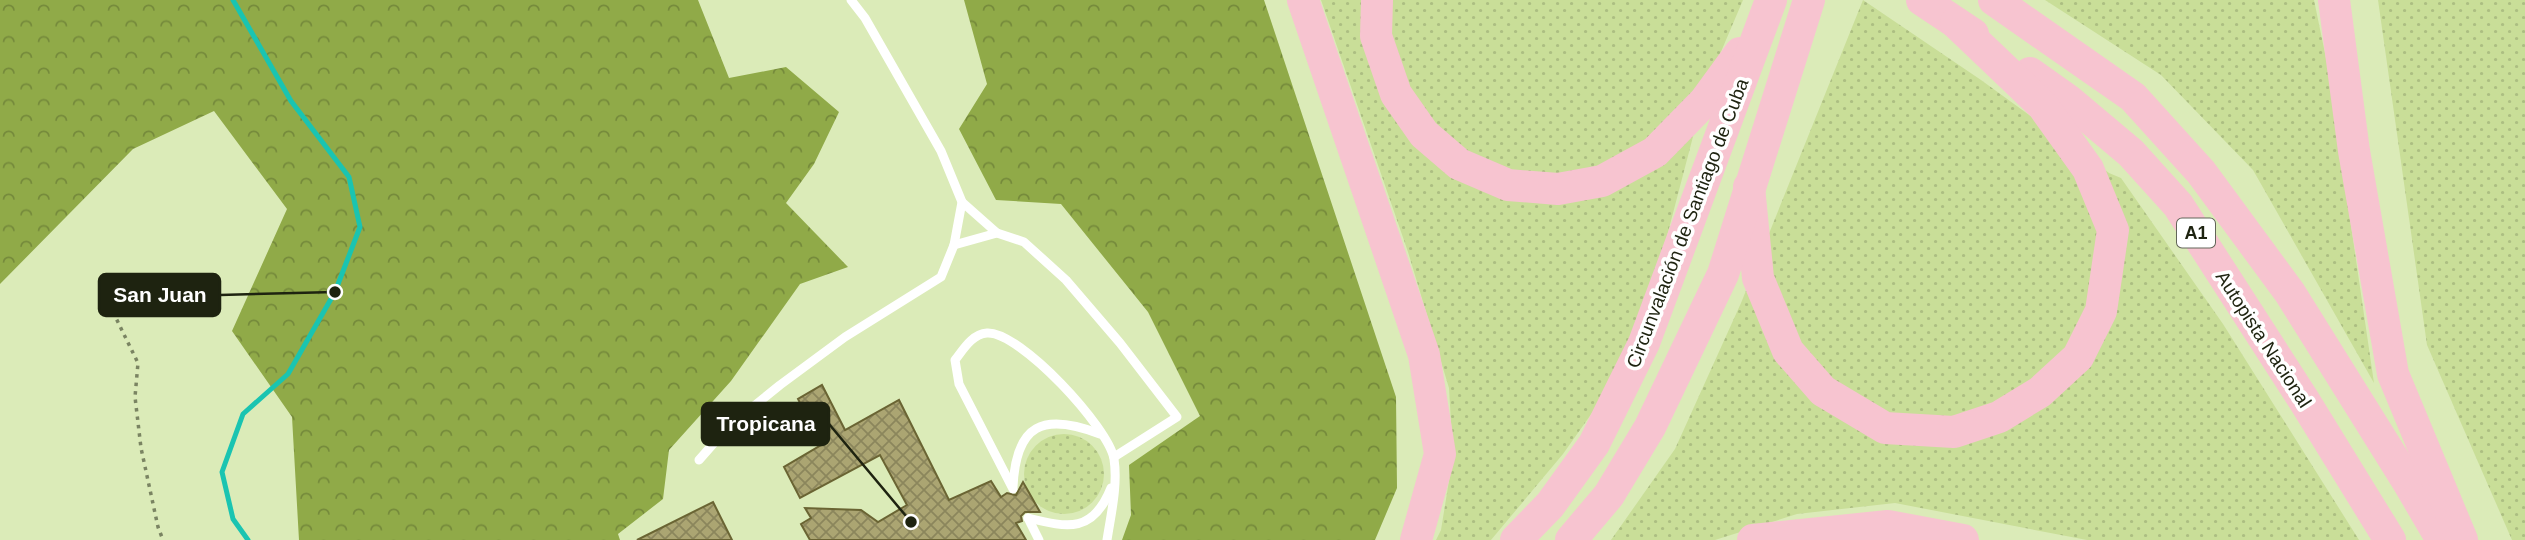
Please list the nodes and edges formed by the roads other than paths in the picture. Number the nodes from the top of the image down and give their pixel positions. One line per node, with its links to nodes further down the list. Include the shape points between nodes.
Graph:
1 (851, 0): 11 (lane, via 941,151)
2 (1303, 0): 20 (highway, via 1424,355 1440,454)
3 (1377, 0): 7 (highway, via 1376,36 1396,94 1423,134 1459,164 1508,185 1558,189 1602,181 1655,152 1705,101)
4 (1922, 0): 9 (highway, Autopista Nacional / A1)
5 (1994, 0): 26 (highway, A1, via 2133,97 2201,172 2290,293)
6 (2334, 0): 27 (highway, via 2354,151 2393,374)
7 (1768, 9): 21 (highway, Circunvalación de Santiago de Cuba, via 1644,343 1594,444 1550,505)
8 (1805, 13): 10 (highway, Circunvalación de Santiago de Cuba)
9 (1956, 23): 10 (highway, via 2043,106 2088,169 2113,230 2101,311 2078,357 2040,392 1999,416 1954,432 1885,428 1823,391 1788,351 1758,278); 25 (highway, Autopista Nacional / A1, via 2068,100 2130,153 2178,205)
10 (1749, 187): 22 (highway, Circunvalación de Santiago de Cuba, via 1723,274 1650,427 1609,495)
11 (962, 202): 12 (lane); 13 (lane)
12 (997, 233): 13 (lane); 15 (lane, via 1024,242 1066,280 1177,417)
13 (954, 245): 16 (lane, via 941,276 780,385 727,427)
14 (1100, 434): 14 (lane, via 1088,413 1040,362 1011,341 988,333 973,338 955,360 959,384 1013,489 1017,451 1029,433 1047,423 1068,423); 15 (lane)
15 (1114, 457): 17 (lane)
16 (699, 460)
17 (1114, 482): 18 (lane, via 1091,520 1064,526 1028,518); 19 (lane)
18 (1039, 540)
19 (1107, 540)
20 (1416, 540)
21 (1517, 540)
22 (1571, 540)
23 (1753, 540): 24 (highway, via 1888,526)
24 (1963, 540)
25 (2390, 540)
26 (2442, 540)
27 (2462, 540)

